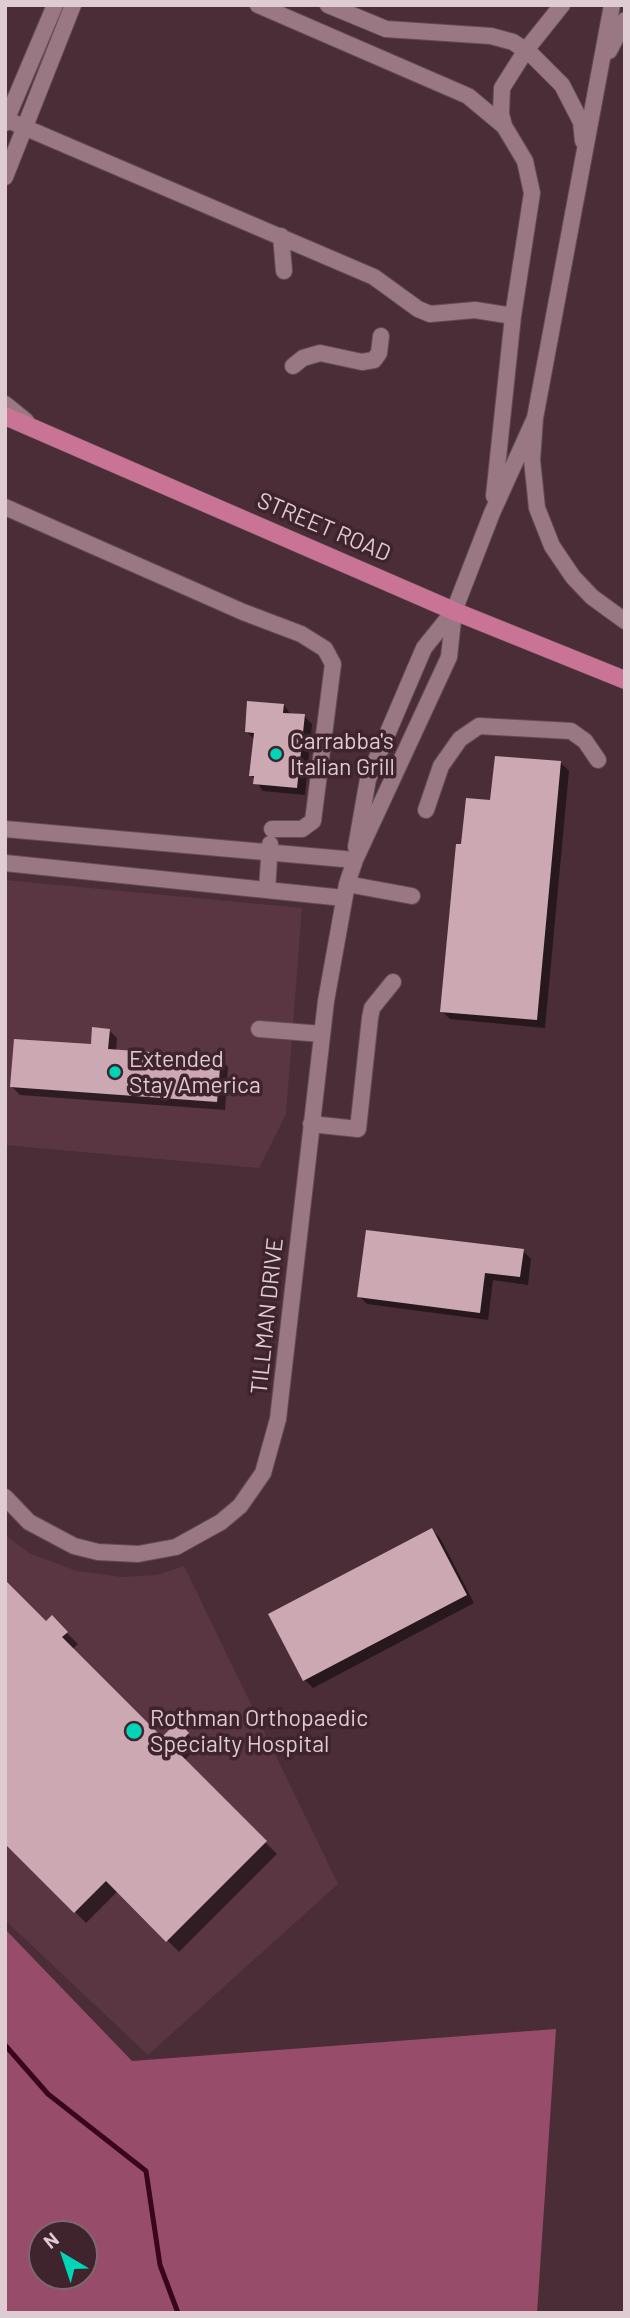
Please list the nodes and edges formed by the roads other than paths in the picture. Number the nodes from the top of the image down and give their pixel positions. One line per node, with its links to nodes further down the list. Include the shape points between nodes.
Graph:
1 (55, 5): 10 (street)
2 (73, 5): 12 (street)
3 (258, 5): 11 (street, via 468,96)
4 (328, 5): 8 (street, via 386,29 491,36)
5 (562, 5): 8 (street)
6 (612, 5): 9 (street)
7 (625, 20): 9 (street)
8 (526, 50): 11 (street, via 502,88); 13 (street, via 562,85 573,104 581,122)
9 (600, 73): 13 (street)
10 (6, 120): 12 (street)
11 (504, 126): 17 (street, via 525,161 532,193)
12 (25, 127): 14 (street); 15 (street)
13 (584, 158): 22 (street)
14 (5, 177)
15 (281, 236): 16 (street); 17 (street, via 374,277 430,314 483,311)
16 (284, 271)
17 (513, 316): 25 (street)
18 (382, 336): 19 (street, via 374,359 362,362 320,353)
19 (293, 366)
20 (5, 404): 23 (street)
21 (5, 416): 23 (main road, STREET ROAD)
22 (535, 418): 25 (street); 27 (street, via 533,485 543,528 573,577)
23 (36, 429): 26 (main road, STREET ROAD)
24 (6, 511): 32 (street, via 301,634 325,649 333,664 313,821)
25 (492, 513): 26 (street)
26 (454, 611): 28 (main road, STREET ROAD); 33 (street, TILLMAN DRIVE, via 449,657); 33 (street, TILLMAN DRIVE, via 424,648 368,779)
27 (625, 621)
28 (625, 680)
29 (598, 760): 30 (street, via 585,741 570,731 479,726 460,739 441,766)
30 (426, 810)
31 (5, 829): 32 (street)
32 (270, 842): 33 (street); 35 (street)
33 (355, 860): 36 (street, TILLMAN DRIVE)
34 (5, 863): 35 (street)
35 (267, 890): 36 (street)
36 (345, 891): 37 (street); 40 (street, TILLMAN DRIVE)
37 (412, 896)
38 (393, 982): 41 (street, via 372,1008 358,1129)
39 (259, 1029): 40 (street)
40 (322, 1034): 41 (street, TILLMAN DRIVE)
41 (312, 1124): 43 (street, TILLMAN DRIVE, via 278,1419 263,1473 249,1495 221,1522 192,1540 138,1554 74,1546)
42 (5, 1497): 43 (street, TILLMAN DRIVE)
43 (18, 1513): 44 (street)
44 (5, 1525)

